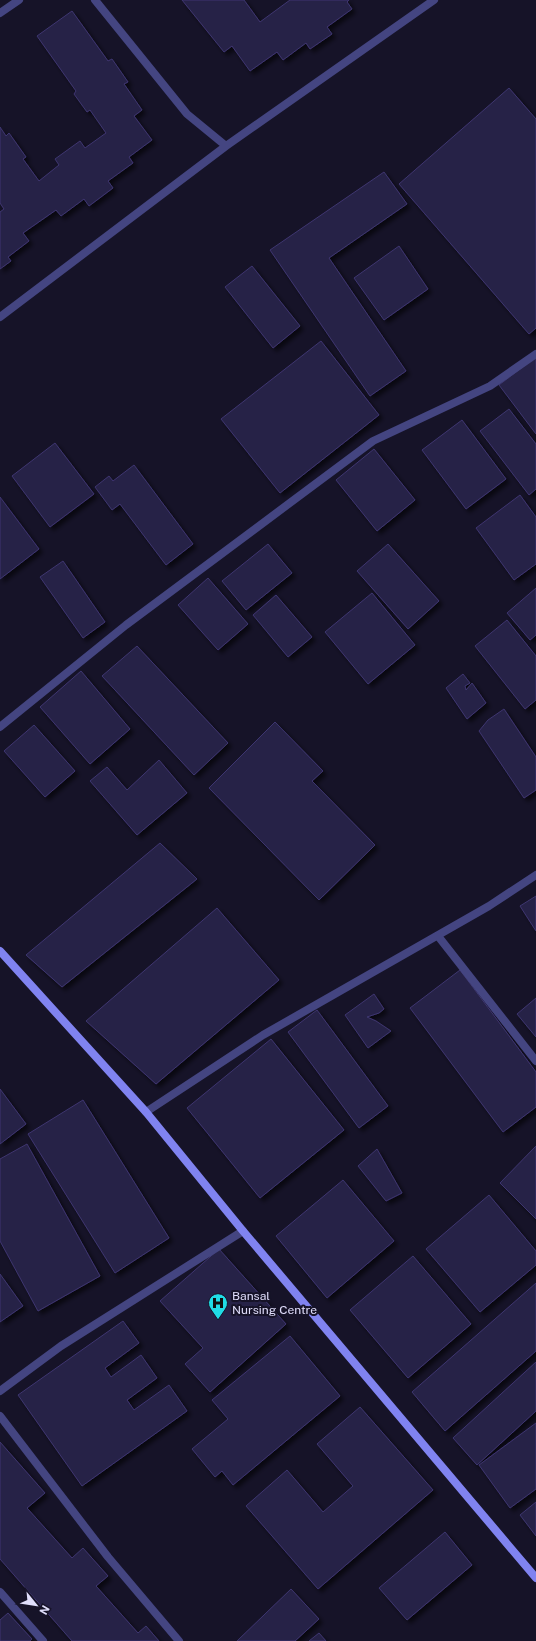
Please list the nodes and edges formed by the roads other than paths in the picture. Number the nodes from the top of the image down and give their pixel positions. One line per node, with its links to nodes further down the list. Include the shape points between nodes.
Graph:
1 (19, 0): 4 (street)
2 (95, 0): 5 (street, via 187,114)
3 (434, 0): 5 (street)
4 (0, 13)
5 (226, 146): 6 (street)
6 (0, 317)
7 (536, 354): 8 (street, via 490,386 373,441 126,625)
8 (0, 727)
9 (536, 875): 10 (street, via 490,906)
10 (438, 936): 12 (street); 13 (street, via 263,1035)
11 (0, 951): 13 (street)
12 (536, 1060)
13 (146, 1112): 14 (street)
14 (243, 1231): 15 (street, via 61,1346); 17 (street)
15 (0, 1391)
16 (0, 1416): 20 (street, via 108,1557)
17 (536, 1578)
18 (0, 1592): 19 (street)
19 (43, 1641)
20 (179, 1641)

